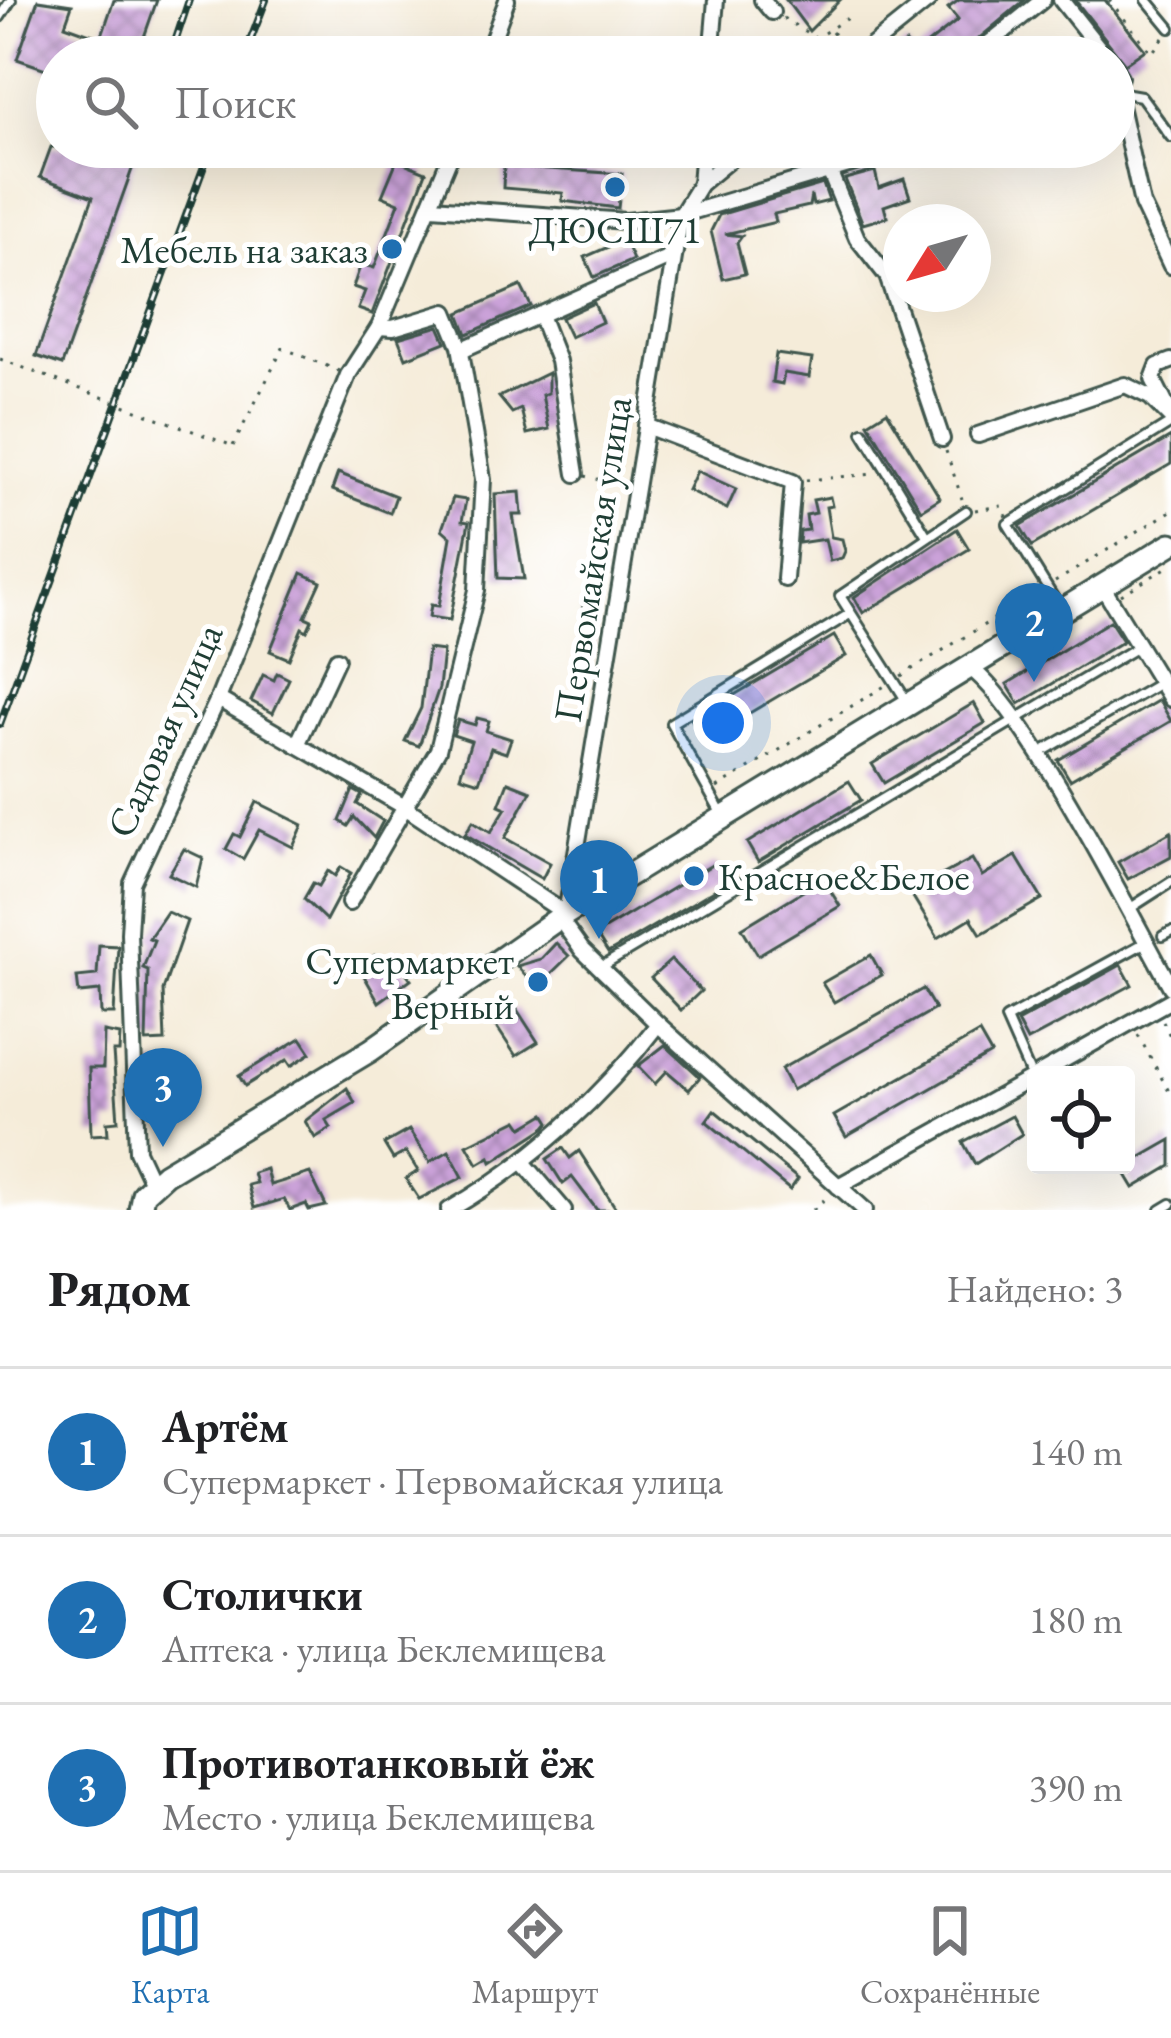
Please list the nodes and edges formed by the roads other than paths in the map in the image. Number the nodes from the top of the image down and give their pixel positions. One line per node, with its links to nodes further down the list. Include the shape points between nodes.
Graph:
1 (11, 0): 8 (lane)
2 (506, 0): 10 (street)
3 (716, 0): 11 (street)
4 (929, 0): 12 (street)
5 (1043, 0): 13 (street)
6 (1061, 0): 14 (street)
7 (1147, 0): 9 (lane)
8 (0, 17)
9 (1170, 28)
10 (494, 36)
11 (713, 36)
12 (882, 36)
13 (998, 36)
14 (1089, 36)
15 (1135, 95): 16 (lane)
16 (1171, 137)
17 (446, 168): 23 (street, Садовая улица)
18 (701, 168): 22 (street)
19 (719, 168): 22 (street)
20 (831, 168): 24 (street); 35 (street, via 856,238 887,276)
21 (1133, 168): 26 (street)
22 (700, 184): 24 (street)
23 (432, 207): 24 (street, via 626,221); 28 (street, Садовая улица)
24 (681, 215): 25 (street, Первомайская улица)
25 (674, 255): 27 (street); 32 (street, Первомайская улица)
26 (1171, 266)
27 (540, 315): 29 (street); 36 (street, via 558,361)
28 (379, 327): 29 (street, via 446,312); 48 (street, Садовая улица, via 348,375)
29 (461, 350): 54 (street, via 483,479 478,590 438,750)
30 (1171, 361): 31 (street, via 1153,379)
31 (1171, 419): 34 (street, via 1125,385); 42 (lane, via 1008,524)
32 (646, 426): 40 (street, via 793,482); 59 (street, Первомайская улица)
33 (863, 432): 38 (lane)
34 (978, 435)
35 (942, 439)
36 (576, 474)
37 (965, 511): 38 (lane)
38 (927, 536): 43 (lane, via 844,589)
39 (1171, 544): 41 (main road)
40 (785, 579)
41 (1102, 586): 42 (main road); 44 (street)
42 (1061, 611): 46 (main road)
43 (848, 615): 50 (lane); 55 (lane, via 671,723)
44 (1139, 646): 47 (street); 51 (lane)
45 (337, 659): 52 (street)
46 (969, 667): 50 (main road); 51 (street)
47 (1161, 682): 49 (street); 53 (lane)
48 (218, 699): 52 (street); 69 (street, Садовая улица, via 132,883 137,1151)
49 (1171, 699)
50 (909, 704): 55 (main road)
51 (1011, 718): 53 (street); 61 (lane)
52 (297, 745): 54 (street)
53 (1037, 755): 58 (street)
54 (403, 806): 57 (street); 59 (street)
55 (723, 817): 59 (main road)
56 (1171, 882): 58 (lane)
57 (350, 903)
58 (1127, 910): 60 (street)
59 (563, 916): 61 (street); 69 (main road, via 371,1050)
60 (1146, 942): 62 (street); 65 (lane, via 1006,1019)
61 (600, 968): 64 (street)
62 (1171, 987)
63 (1164, 1005): 66 (street)
64 (658, 1024): 68 (street, via 619,1076); 70 (street)
65 (1030, 1066)
66 (1053, 1066)
67 (1027, 1080): 70 (street)
68 (523, 1162): 73 (street); 74 (street)
69 (152, 1184): 72 (main road)
70 (838, 1186): 75 (street)
71 (1171, 1204): 76 (lane)
72 (140, 1210)
73 (448, 1210)
74 (564, 1210)
75 (865, 1210)
76 (1161, 1210)

